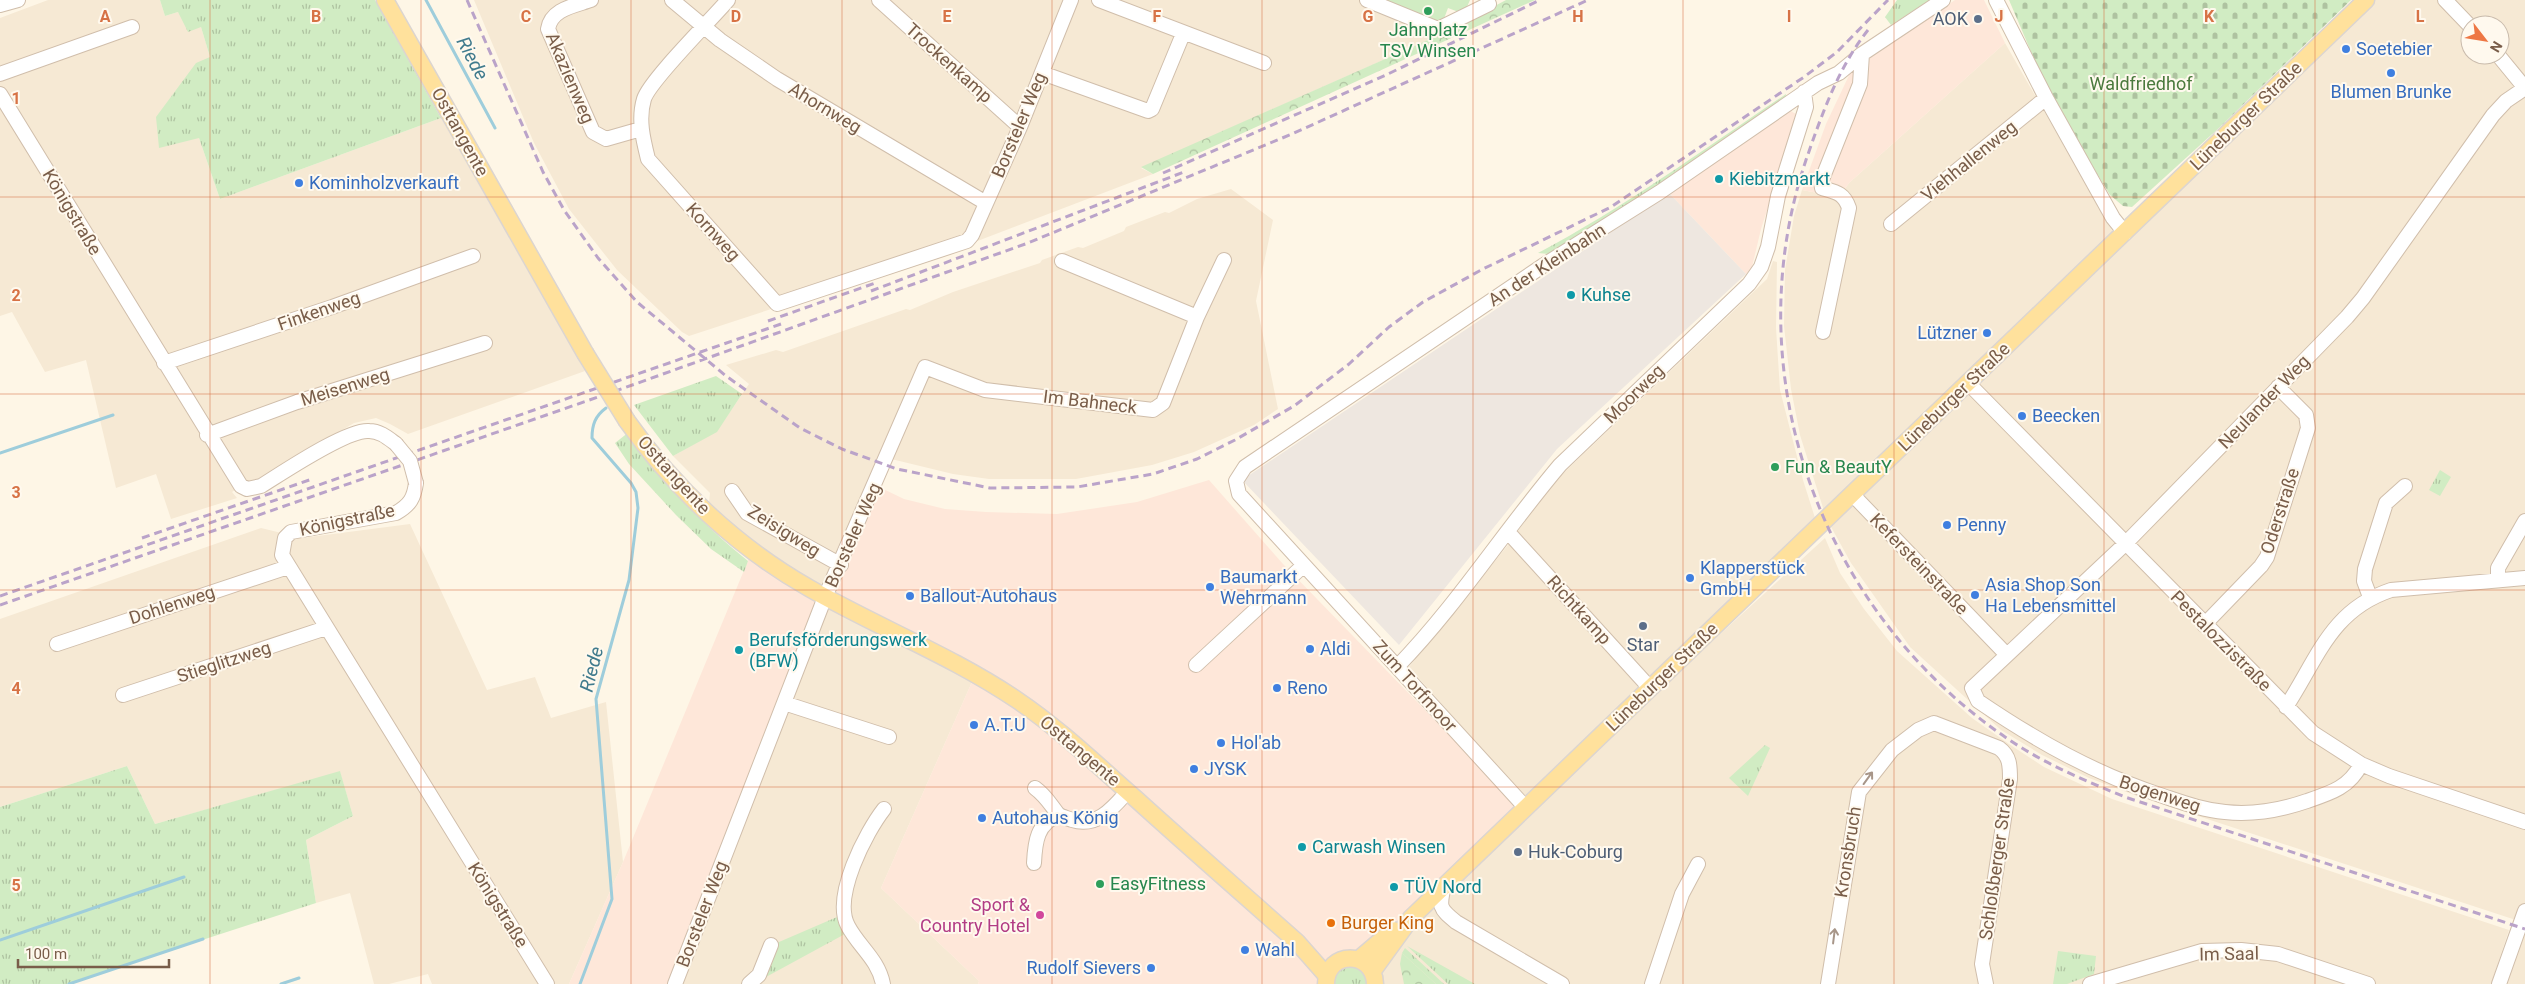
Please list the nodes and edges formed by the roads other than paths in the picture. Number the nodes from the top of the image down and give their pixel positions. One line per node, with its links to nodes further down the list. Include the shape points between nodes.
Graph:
1 (18, 0): 15 (street)
2 (385, 0): 59 (main road, Osttangente, bridge, via 585,353 627,421 659,464 708,513 752,551)
3 (591, 0): 30 (street, Akazienweg, via 557,12 549,19 548,29 593,132 606,139)
4 (672, 0): 18 (street, Ahornweg)
5 (728, 0): 18 (street, Kornweg)
6 (879, 0): 29 (street, Trockenkamp)
7 (1071, 0): 23 (street, Borsteler Weg)
8 (1099, 0): 19 (street)
9 (1367, 0): 14 (street, via 1438,29)
10 (1943, 0): 20 (street, An der Kleinbahn)
11 (1996, 0): 28 (street)
12 (2366, 0): 33 (main road, Lüneburger Straße)
13 (2445, 0): 16 (street)
14 (1489, 4)
15 (0, 5)
16 (2460, 16)
17 (132, 27): 24 (street)
18 (704, 28): 30 (street, Kornweg, via 644,98); 31 (street, Ahornweg, via 777,79)
19 (1184, 34): 21 (street); 23 (street, via 1152,109 1148,111)
20 (1862, 54): 26 (street, An der Kleinbahn, via 1839,73); 39 (street, via 1860,84 1821,182 1822,188 1840,193 1849,208)
21 (1264, 63)
22 (2506, 65): 25 (street)
23 (1042, 72): 29 (street, Borsteler Weg)
24 (0, 74)
25 (2525, 88): 44 (street, Neulander Weg, via 2493,115 2363,298)
26 (1804, 92): 46 (street, An der Kleinbahn, via 1660,192 1544,265 1245,466); 51 (street, Moorweg, via 1806,107 1761,267 1749,284 1560,465)
27 (0, 94): 41 (street, Königstraße)
28 (2046, 98): 32 (street, Viehhallenweg); 33 (street)
29 (1020, 127): 31 (street, Borsteler Weg)
30 (641, 129): 34 (street, Kornweg, via 648,159 777,304)
31 (986, 203): 34 (street, Borsteler Weg, via 972,235)
32 (1891, 224)
33 (2125, 233): 43 (main road, Lüneburger Straße)
34 (961, 245)
35 (473, 256): 41 (street, Finkenweg)
36 (1224, 260): 38 (street, Im Bahneck)
37 (1062, 261): 38 (street)
38 (1197, 317): 42 (street, Im Bahneck, via 1164,403 1153,410 985,390)
39 (1823, 332)
40 (485, 343): 45 (street, Meisenweg)
41 (164, 363): 45 (street, Königstraße)
42 (925, 367): 53 (street, Borsteler Weg)
43 (1968, 383): 49 (main road, Lüneburger Straße); 52 (street, Pestalozzistraße)
44 (2278, 387): 52 (street, Neulander Weg); 60 (street, Oderstraße, via 2306,415 2308,428 2267,557)
45 (207, 434): 55 (street, Königstraße, bridge, via 236,482 247,489 261,486 350,435 368,430 382,433 410,461 416,483 415,496 407,506 396,513 291,532 282,546)
46 (1236, 481): 54 (street, Zum Torfmoor, via 1239,494)
47 (2406, 486): 58 (street, via 2386,503 2365,569 2364,581)
48 (732, 491): 53 (street, Zeisigweg, via 747,513)
49 (1852, 494): 63 (street, Kefersteinstraße); 66 (main road, Lüneburger Straße)
50 (2525, 520): 57 (street, via 2498,568)
51 (1508, 532): 65 (street, Moorweg, via 1433,629); 66 (street, Richtkamp)
52 (2125, 544): 60 (street, Pestalozzistraße); 63 (street, Neulander Weg)
53 (841, 565): 59 (street, Borsteler Weg)
54 (1304, 565): 64 (street); 65 (street, Zum Torfmoor)
55 (288, 567): 61 (street, Königstraße); 62 (street, Dohlenweg)
56 (2525, 578): 57 (street)
57 (2498, 580): 58 (street, via 2391,590)
58 (2370, 597): 70 (street, via 2330,632)
59 (825, 598): 69 (street, Borsteler Weg); 75 (main road, Osttangente, via 1009,695 1059,731)
60 (2204, 625): 70 (street, Pestalozzistraße)
61 (326, 628): 68 (street, Stieglitzweg); 91 (street, Königstraße)
62 (57, 644)
63 (2006, 654): 67 (street, Neulander Weg)
64 (1196, 665)
65 (1397, 667): 76 (street, Zum Torfmoor)
66 (1650, 688): 76 (main road, Lüneburger Straße)
67 (1972, 688): 73 (street, Bogenweg, via 1978,701 2079,763 2141,789 2200,808 2251,813 2298,804 2347,784 2355,777)
68 (122, 695)
69 (784, 703): 72 (street); 92 (street, Borsteler Weg)
70 (2286, 707): 73 (street, Pestalozzistraße, via 2313,733)
71 (1934, 724): 97 (street, Kronsbruch, one-way to 71, via 1859,792 1892,750 1918,730); 98 (street, Schloßberger Straße, via 1998,748 2006,754 2010,764 1982,964)
72 (888, 737)
73 (2361, 764): 79 (street, Pestalozzistraße)
74 (1035, 788): 78 (street)
75 (1128, 792): 78 (street, Osttangente, via 1106,816 1077,822); 85 (main road, Osttangente)
76 (1526, 808): 82 (main road, Lüneburger Straße)
77 (884, 809): 94 (street, via 868,833 857,860 843,911 846,924 873,958)
78 (1059, 816): 80 (street, via 1050,818 1040,829)
79 (2525, 822)
80 (1034, 862)
81 (1698, 864): 96 (street, via 1682,894)
82 (1444, 886): 84 (main road, Lüneburger Straße); 95 (street, via 1440,904 1456,922)
83 (2525, 911): 101 (street)
84 (1411, 918): 87 (main road, Lüneburger Straße, via 1397,925); 89 (main road, Lüneburger Straße)
85 (1296, 942): 88 (main road, Osttangente); 90 (main road, Osttangente)
86 (771, 945): 93 (street, via 759,975)
87 (1359, 959): 88 (main road); 89 (main road, Lüneburger Straße, via 1367,964)
88 (1336, 962): 90 (main road)
89 (1374, 978)
90 (1327, 980)
91 (547, 984)
92 (675, 984)
93 (749, 984)
94 (883, 984)
95 (1562, 984)
96 (1652, 984)
97 (1828, 984)
98 (1986, 984)
99 (2090, 984): 100 (street, Im Saal, via 2202,951 2241,950 2278,954)
100 (2368, 984)
101 (2500, 984)

